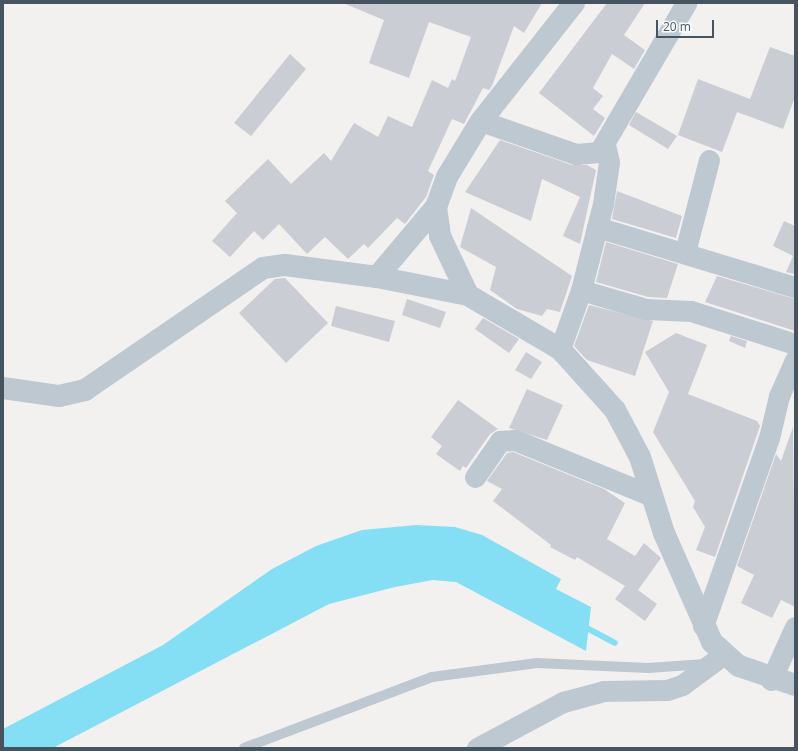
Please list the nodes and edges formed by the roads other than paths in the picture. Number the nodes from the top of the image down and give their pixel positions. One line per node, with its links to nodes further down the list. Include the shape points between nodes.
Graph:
1 (574, 3): 3 (street)
2 (686, 3): 4 (street)
3 (481, 121): 4 (street, via 576,154 591,155); 6 (street, via 447,177)
4 (605, 145): 7 (street, via 609,162)
5 (709, 160): 8 (street)
6 (436, 207): 9 (street); 12 (street, via 440,236)
7 (597, 227): 8 (street); 11 (street)
8 (685, 252): 10 (street)
9 (377, 277): 12 (street); 16 (street, via 285,265 263,268 85,390 59,396)
10 (795, 287)
11 (581, 290): 13 (street, via 646,309 691,311); 14 (street)
12 (468, 295): 14 (street)
13 (795, 344)
14 (560, 349): 18 (street, via 598,388 628,431)
15 (795, 360): 19 (street, via 780,396 769,438)
16 (3, 388)
17 (475, 477): 18 (street, via 500,441 515,440)
18 (652, 496): 19 (street)
19 (703, 626): 21 (street)
20 (795, 628): 22 (street)
21 (718, 659): 22 (street); 24 (lane, via 648,668 537,663 432,677); 25 (street, via 666,690 604,691 563,702)
22 (771, 680): 23 (street)
23 (795, 685)
24 (244, 748)
25 (477, 748)

